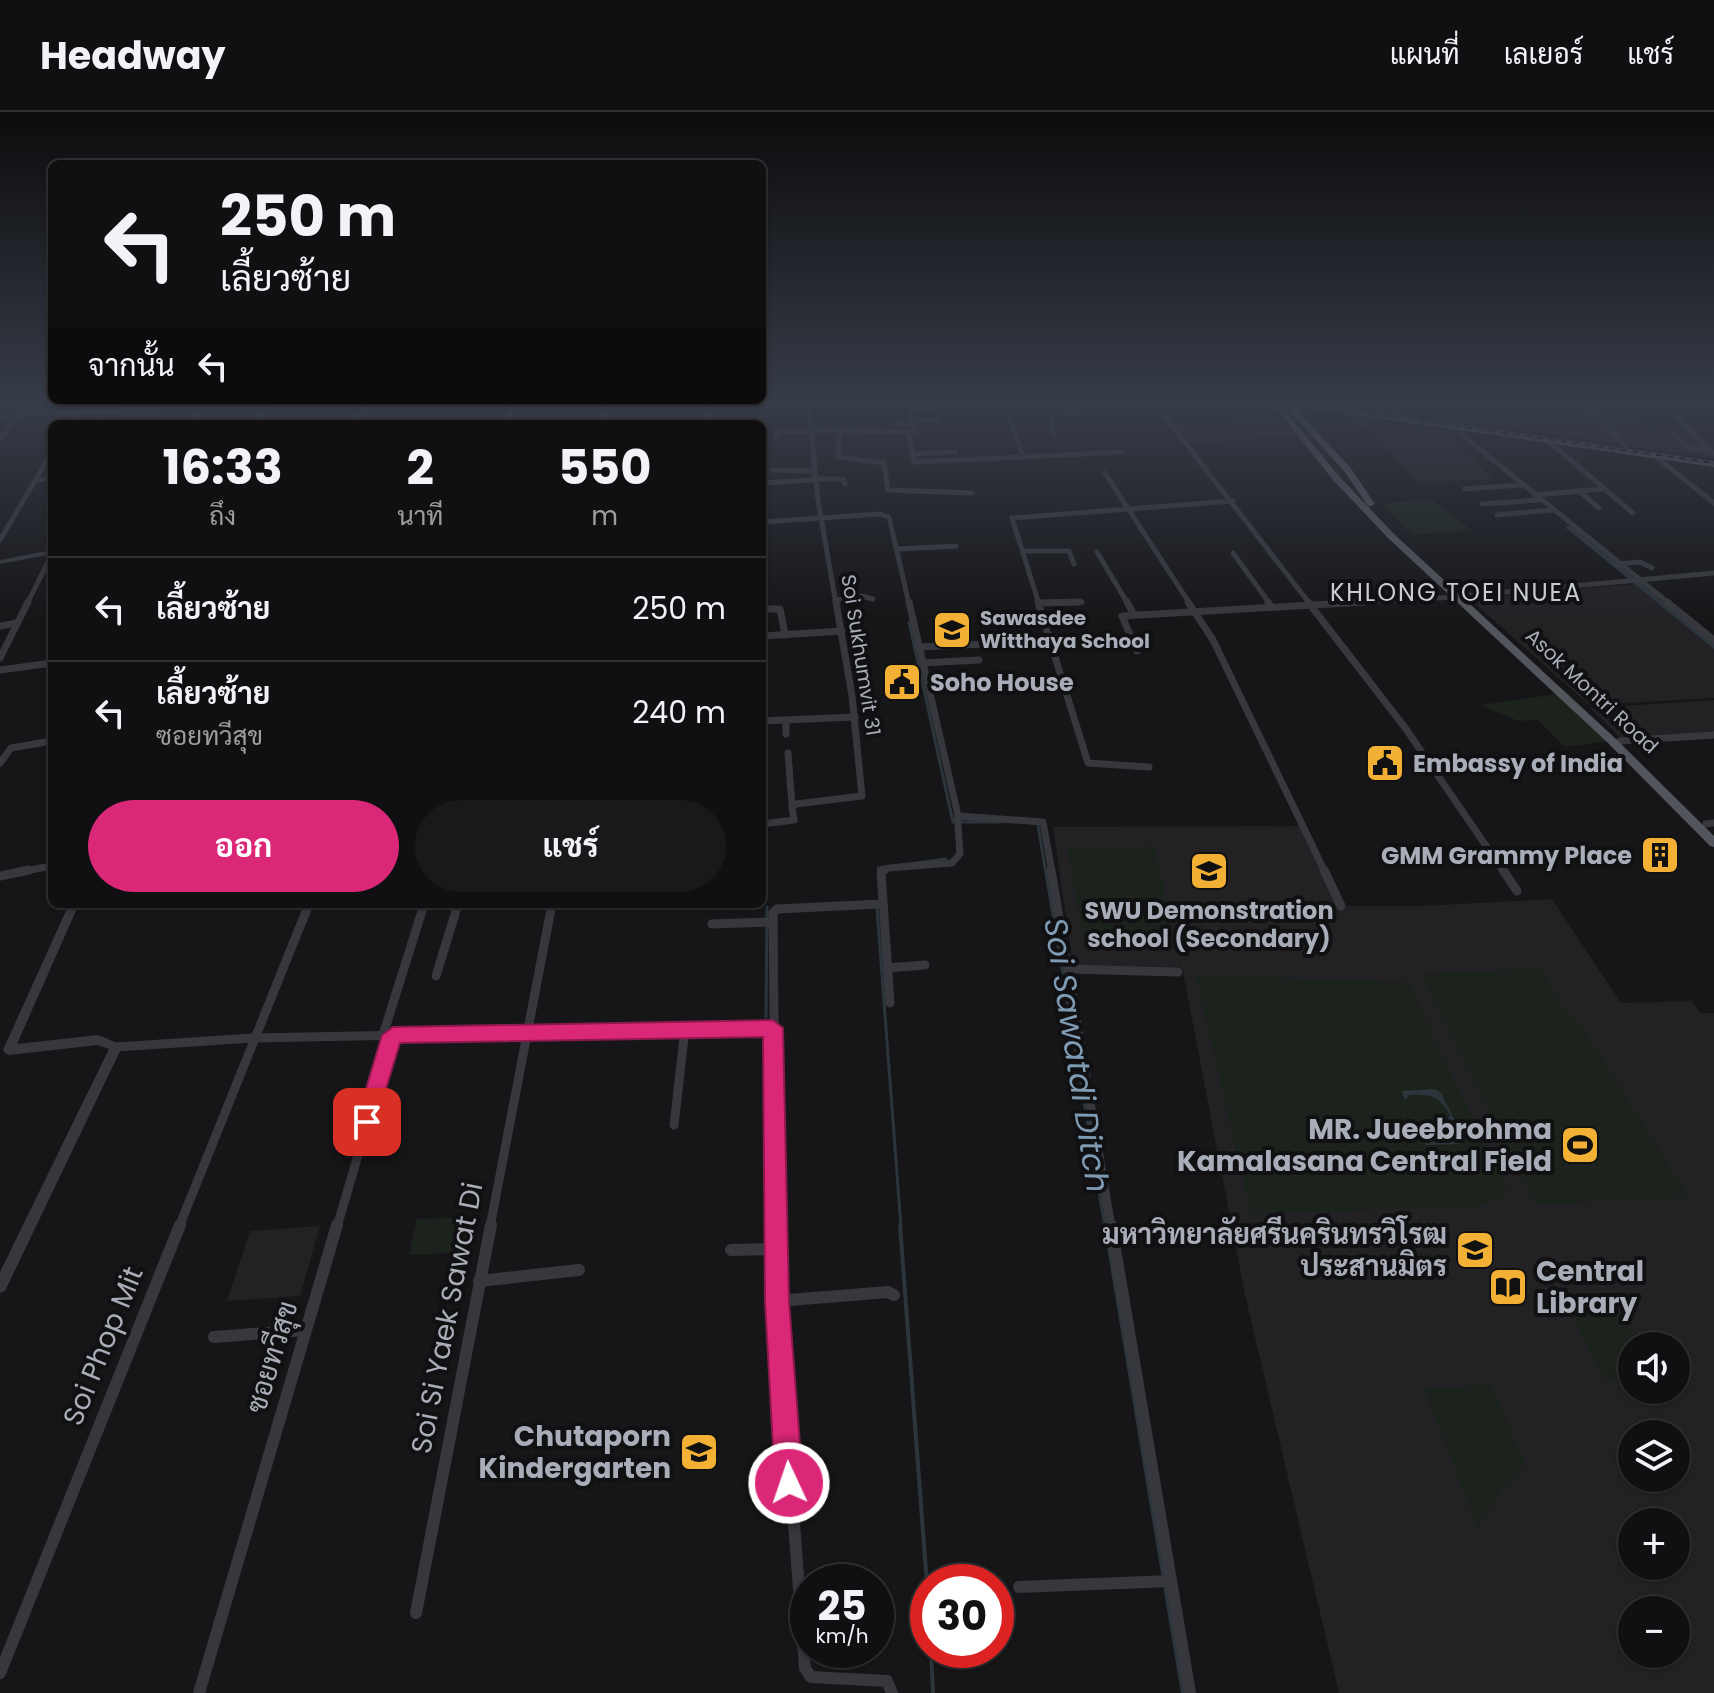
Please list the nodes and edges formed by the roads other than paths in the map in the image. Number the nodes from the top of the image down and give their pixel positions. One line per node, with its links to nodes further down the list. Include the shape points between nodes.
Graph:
1 (1105, 473): 29 (street)
2 (40, 474): 16 (street)
3 (794, 474): 14 (street)
4 (813, 474): 14 (street, Soi Sukhumvit 31)
5 (886, 474): 23 (street, via 888,490)
6 (1211, 474): 26 (street)
7 (1338, 474): 13 (main road)
8 (1342, 474): 24 (main road)
9 (1351, 474): 24 (main road, Asok Montri Road)
10 (1509, 474): 19 (street)
11 (1587, 474): 21 (street)
12 (1677, 474): 27 (street)
13 (1333, 475): 50 (main road, Asok Montri Road)
14 (813, 477): 17 (street); 18 (street, via 843,479); 34 (street, Soi Sukhumvit 31)
15 (48, 478): 16 (street)
16 (36, 480): 36 (street)
17 (766, 483)
18 (845, 484)
19 (1523, 485): 20 (street); 25 (street)
20 (1464, 489)
21 (1605, 489): 22 (street); 32 (street)
22 (1579, 491): 25 (street); 30 (street)
23 (972, 493)
24 (1364, 495): 50 (main road, Asok Montri Road)
25 (1537, 497): 28 (street); 31 (street)
26 (1233, 501): 29 (street); 55 (street)
27 (1714, 503)
28 (1482, 504)
29 (1127, 508): 39 (street, via 1013,516); 58 (street)
30 (1599, 508)
31 (1553, 510): 33 (street); 46 (street)
32 (1633, 513)
33 (1497, 515)
34 (820, 518): 35 (street); 38 (street, via 886,514); 52 (street, Soi Sukhumvit 31)
35 (766, 522)
36 (0, 540)
37 (956, 546): 38 (street)
38 (897, 549): 67 (street)
39 (1023, 551): 45 (street, via 1069,551); 54 (street)
40 (1097, 552): 59 (street)
41 (1233, 553): 56 (street)
42 (48, 554): 44 (street)
43 (48, 561): 60 (street)
44 (0, 562)
45 (1074, 564)
46 (1618, 564): 47 (street, via 1640,562); 49 (street)
47 (1652, 568)
48 (1714, 573): 49 (street)
49 (1637, 582): 50 (street); 65 (street)
50 (1460, 596): 55 (street); 79 (main road, Asok Montri Road); 88 (main road, Asok Montri Road)
51 (873, 599): 52 (street)
52 (835, 600): 62 (street, Soi Sukhumvit 31)
53 (1082, 602): 54 (street)
54 (1040, 603): 66 (street)
55 (1312, 605): 56 (street); 91 (street, via 1406,729)
56 (1272, 607): 58 (street)
57 (766, 609): 63 (street, via 780,609)
58 (1193, 610): 59 (street); 93 (street, via 1213,640)
59 (1133, 613): 68 (street, via 1122,616)
60 (17, 623): 61 (street); 69 (street)
61 (0, 626)
62 (842, 631): 63 (street); 74 (street, Soi Sukhumvit 31)
63 (785, 635): 64 (street)
64 (766, 636)
65 (1714, 640)
66 (1052, 641): 67 (street); 83 (street, via 1088,763)
67 (918, 647): 71 (street)
68 (1137, 651)
69 (0, 658)
70 (979, 660): 71 (street)
71 (922, 663): 85 (street)
72 (48, 664): 73 (street)
73 (0, 670)
74 (855, 717): 75 (street); 84 (street, Soi Sukhumvit 31, via 862,796)
75 (786, 720): 76 (street); 77 (street)
76 (766, 721)
77 (786, 734)
78 (1714, 735): 79 (street)
79 (1620, 741): 87 (main road, Asok Montri Road)
80 (48, 742): 82 (street, via 11,748)
81 (788, 753): 84 (street)
82 (0, 763)
83 (1149, 767)
84 (792, 805): 86 (street, via 794,820)
85 (958, 816): 92 (street, via 959,858 946,864 884,869); 103 (street, via 1043,822)
86 (766, 824)
87 (1711, 827)
88 (1714, 843)
89 (48, 867): 90 (street)
90 (0, 876)
91 (1517, 891)
92 (881, 904): 99 (street, via 777,909); 102 (street)
93 (1341, 906)
94 (72, 908): 113 (street)
95 (307, 908): 111 (street, Soi Phop Mit)
96 (457, 908): 105 (street)
97 (551, 908): 109 (street)
98 (422, 911): 110 (street, ซอยทวีสุข)
99 (768, 922): 100 (street); 107 (street)
100 (712, 924)
101 (925, 965): 102 (street)
102 (887, 968): 106 (street)
103 (1069, 969): 104 (street); 124 (street)
104 (1178, 972)
105 (436, 976)
106 (890, 1003)
107 (773, 1028): 108 (street); 115 (street)
108 (685, 1029): 109 (street); 114 (street)
109 (525, 1032): 110 (street); 118 (street, Soi Si Yaek Sawat Di)
110 (388, 1035): 111 (street); 122 (street, ซอยทวีสุข)
111 (253, 1038): 112 (street); 127 (street, Soi Phop Mit)
112 (116, 1047): 113 (street, via 98,1040); 119 (street)
113 (4, 1053)
114 (674, 1125)
115 (776, 1249): 116 (street); 121 (street)
116 (731, 1250)
117 (579, 1270): 118 (street)
118 (479, 1281): 126 (street, Soi Si Yaek Sawat Di)
119 (0, 1286)
120 (894, 1295): 121 (street)
121 (777, 1301): 129 (street, via 805,1668 811,1677 887,1681)
122 (305, 1330): 123 (street); 128 (street, ซอยทวีสุข)
123 (214, 1337)
124 (1171, 1581): 125 (street); 130 (street)
125 (1019, 1587)
126 (416, 1613)
127 (0, 1673)
128 (199, 1693)
129 (892, 1693)
130 (1190, 1693)

